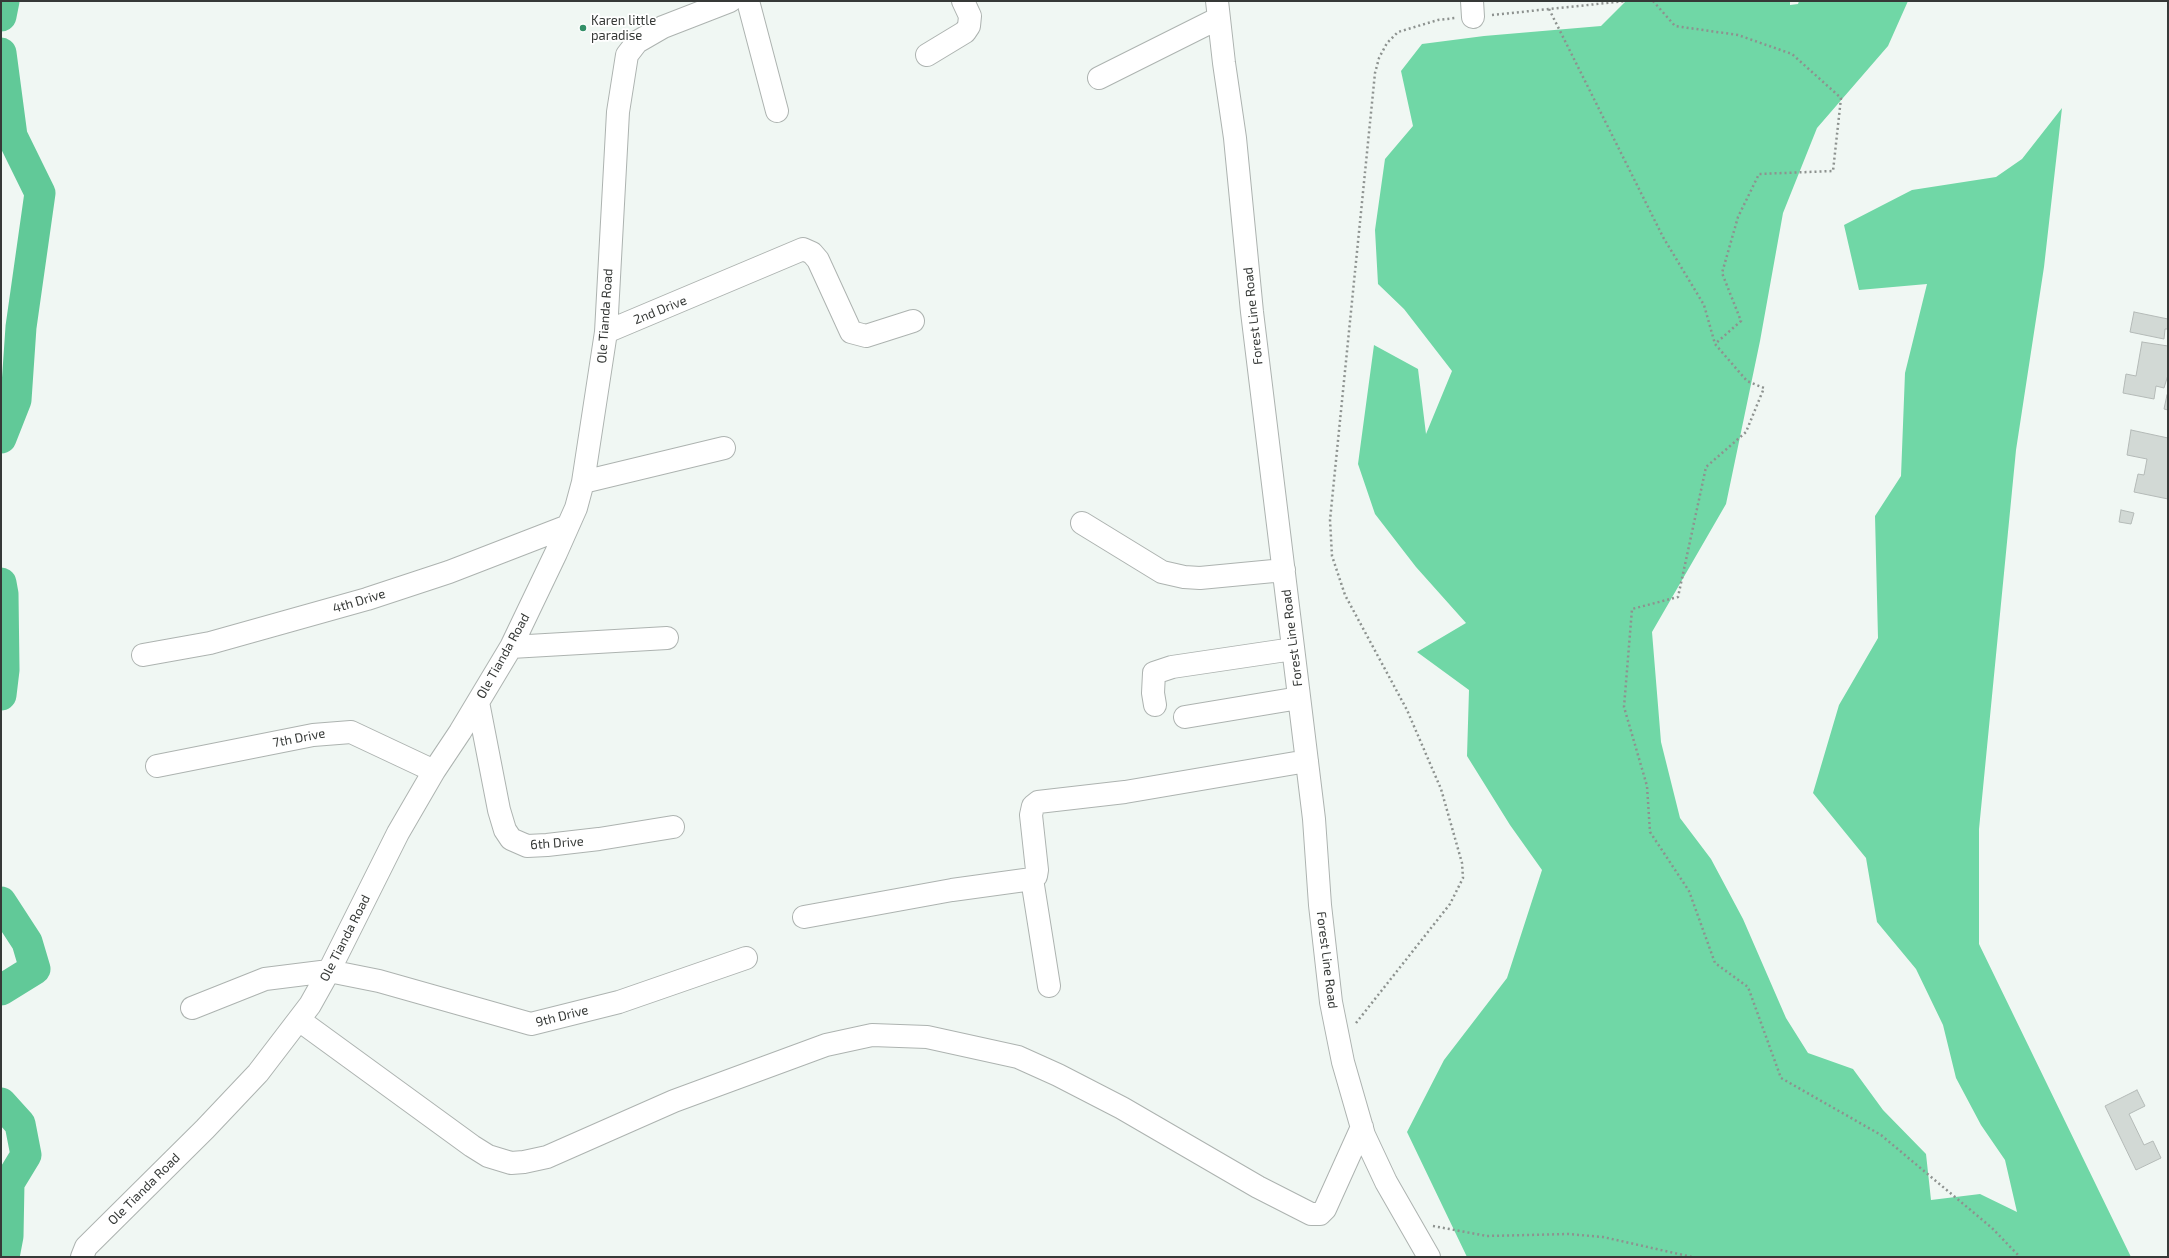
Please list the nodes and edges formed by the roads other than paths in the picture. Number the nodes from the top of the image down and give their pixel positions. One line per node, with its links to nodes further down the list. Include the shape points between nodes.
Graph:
1 (730, 1): 9 (street, Ole Tianda Road, via 663,27 637,42 627,55 618,112)
2 (748, 1): 7 (street)
3 (963, 1): 5 (street, via 970,16 969,26 965,32)
4 (1218, 10): 6 (street); 14 (street, Forest Line Road)
5 (927, 55)
6 (1099, 78)
7 (777, 111)
8 (913, 321): 9 (street, 2nd Drive, via 866,336 850,332 818,260 812,253 803,249)
9 (606, 332): 11 (street, Ole Tianda Road)
10 (724, 448): 11 (street)
11 (583, 482): 13 (street, Ole Tianda Road)
12 (1082, 523): 14 (street, via 1162,572 1200,578)
13 (568, 526): 16 (street, Ole Tianda Road); 18 (street, 4th Drive, via 449,572 367,599 210,643)
14 (1284, 570): 17 (street, Forest Line Road)
15 (667, 638): 16 (street)
16 (511, 647): 20 (street, Ole Tianda Road)
17 (1293, 649): 19 (street, Forest Line Road); 21 (street, via 1172,667 1154,673 1152,693)
18 (143, 655)
19 (1299, 698): 22 (street); 23 (street, Forest Line Road)
20 (478, 702): 25 (street, Ole Tianda Road); 26 (street, 6th Drive, via 499,810 505,830 511,839 527,846 547,845)
21 (1155, 705)
22 (1185, 717)
23 (1307, 761): 27 (street, via 1125,792 1038,802 1033,806 1031,815 1037,870 1036,876); 34 (street, Forest Line Road, via 1331,1002 1343,1062)
24 (157, 766): 25 (street, 7th Drive, via 313,734 351,732)
25 (434, 770): 30 (street, Ole Tianda Road, via 398,833)
26 (673, 826)
27 (1032, 879): 28 (street, via 952,890); 31 (street)
28 (804, 917)
29 (746, 958): 30 (street, 9th Drive, via 619,1002 531,1024 379,981)
30 (329, 971): 32 (street, 9th Drive, via 265,979); 33 (street, Ole Tianda Road)
31 (1049, 986)
32 (192, 1008)
33 (299, 1020): 34 (street, via 472,1146 488,1156 511,1163 547,1156 689,1096 826,1045 872,1035 927,1036 1018,1057 1058,1074 1122,1108 1258,1187 1311,1214 1320,1214 1325,1209); 35 (street, Ole Tianda Road, via 258,1073 86,1247)
34 (1362, 1126): 36 (street, Forest Line Road, via 1386,1182)
35 (82, 1257)
36 (1429, 1257)

